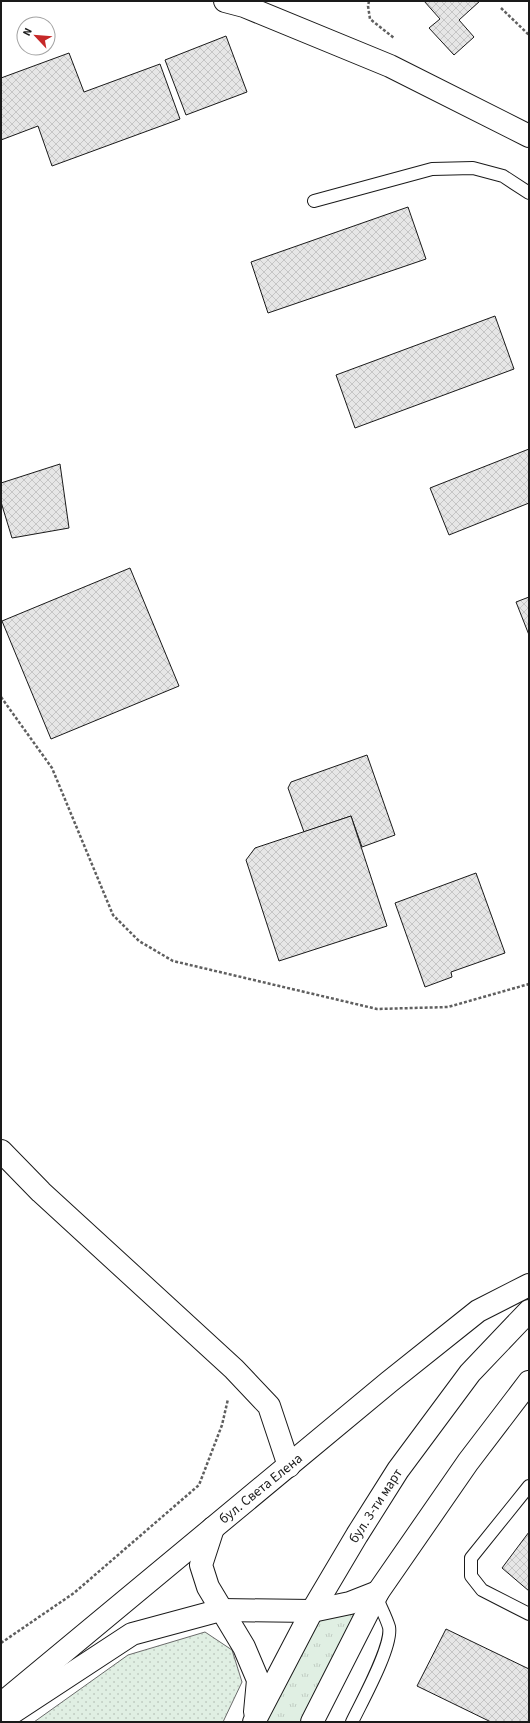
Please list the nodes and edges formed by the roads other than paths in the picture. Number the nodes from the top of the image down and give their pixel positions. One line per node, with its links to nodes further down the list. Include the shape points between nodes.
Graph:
1 (225, 1): 2 (street, via 244,6 390,66)
2 (529, 136)
3 (529, 194): 4 (lane, via 503,176 473,168 432,169)
4 (314, 201)
5 (1, 1151): 9 (street, via 41,1192 234,1369 269,1406)
6 (529, 1285): 9 (street, бул. Света Елена, via 478,1312)
7 (529, 1311): 14 (street, бул. 3-ти март, via 470,1373 403,1464)
8 (529, 1382): 12 (street, via 468,1462)
9 (289, 1466): 11 (street, бул. Света Елена)
10 (529, 1486): 15 (lane, via 471,1558 471,1576 482,1590)
11 (213, 1528): 13 (street, via 201,1565 208,1587); 16 (street, бул. Света Елена)
12 (377, 1594): 14 (street); 19 (street); 20 (lane, via 389,1628 387,1639 384,1652)
13 (221, 1610): 14 (street); 17 (street, via 132,1634); 18 (street, via 244,1647 258,1680)
14 (312, 1611): 18 (street, бул. 3-ти март)
15 (529, 1614)
16 (1, 1704)
17 (1, 1720)
18 (254, 1722)
19 (312, 1722)
20 (352, 1722)

